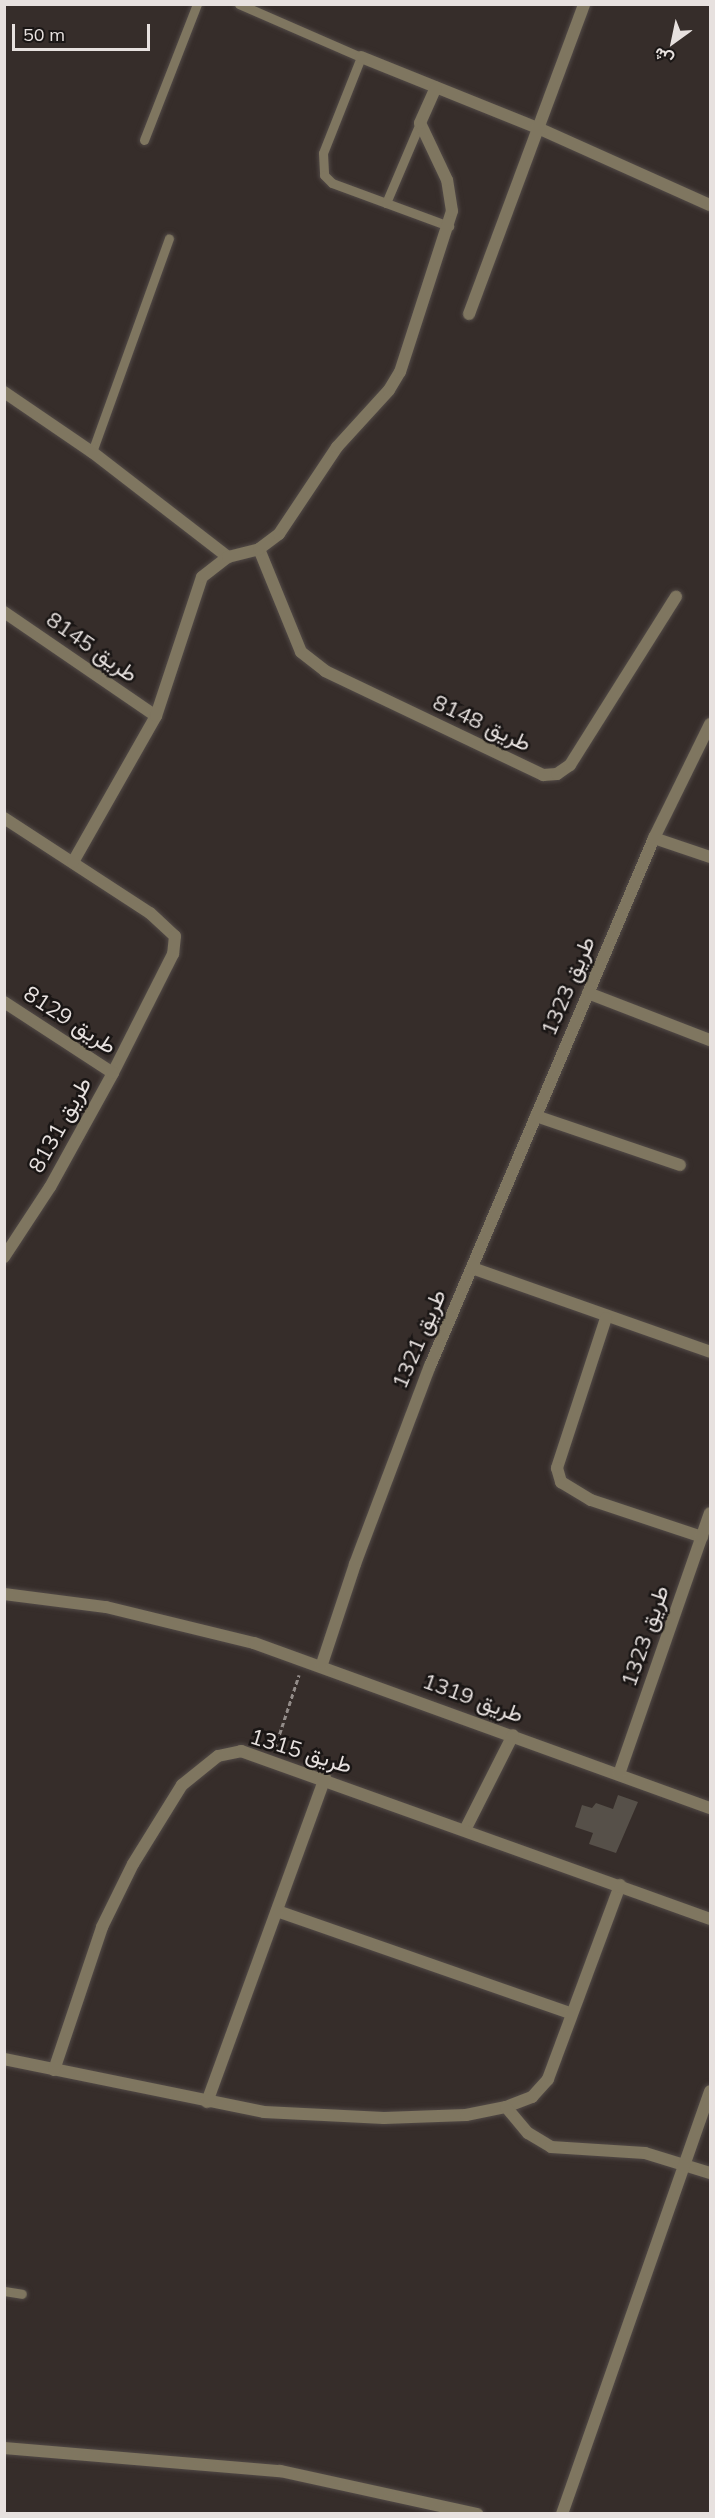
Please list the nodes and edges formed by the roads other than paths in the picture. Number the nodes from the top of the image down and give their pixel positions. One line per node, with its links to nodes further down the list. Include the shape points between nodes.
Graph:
1 (197, 4): 8 (lane)
2 (239, 4): 4 (lane)
3 (584, 4): 7 (street)
4 (361, 57): 5 (street); 9 (lane, via 321,164 332,183)
5 (436, 87): 6 (street); 7 (street)
6 (420, 123): 9 (lane); 11 (street, via 452,195)
7 (540, 129): 10 (street); 13 (street)
8 (144, 140)
9 (386, 203): 11 (lane)
10 (711, 205)
11 (449, 226): 16 (street, via 407,353 389,390 337,447 279,534)
12 (168, 238): 15 (lane)
13 (469, 314)
14 (4, 392): 15 (street)
15 (92, 452): 17 (street)
16 (259, 549): 17 (street); 18 (street, طريق 8148, via 301,652 325,671 543,774 557,774 570,765)
17 (228, 557): 20 (street, طريق 8145, via 210,568 197,588)
18 (676, 597)
19 (4, 612): 20 (street, طريق 8145)
20 (156, 716): 25 (street, طريق 8145)
21 (711, 724): 23 (street, طريق 1323)
22 (4, 818): 25 (street)
23 (654, 838): 24 (street); 26 (street, طريق 1323)
24 (711, 857)
25 (73, 862): 29 (street, طريق 8131, via 150,913 175,936 172,954)
26 (588, 993): 28 (street); 30 (street, طريق 1323)
27 (4, 1002): 29 (street, طريق 8129)
28 (711, 1040)
29 (113, 1073): 32 (street, طريق 8131, via 45,1195)
30 (536, 1116): 31 (street); 33 (street, طريق 1323)
31 (680, 1166)
32 (4, 1257)
33 (472, 1268): 34 (street); 39 (street, طريق 1321, via 391,1464)
34 (606, 1318): 35 (street); 37 (street, via 556,1468 561,1482 591,1500)
35 (711, 1352)
36 (711, 1513): 37 (street, طريق 1323)
37 (702, 1537): 41 (street, طريق 1323)
38 (4, 1594): 39 (street, طريق 1319, via 105,1607)
39 (322, 1664): 40 (street, طريق 1319)
40 (513, 1735): 41 (street, طريق 1319); 44 (street)
41 (619, 1774): 43 (street, طريق 1319)
42 (325, 1778): 44 (street, طريق 1315); 46 (street); 50 (street, طريق 1315, via 241,1751 218,1756 182,1785 116,1895)
43 (711, 1808)
44 (466, 1828): 45 (street, طريق 1315)
45 (620, 1885): 47 (street, طريق 1315); 48 (street)
46 (277, 1911): 48 (street); 52 (street)
47 (711, 1919)
48 (572, 2014): 53 (street, via 548,2079 532,2097)
49 (4, 2059): 50 (street)
50 (54, 2070): 52 (street)
51 (711, 2091): 54 (street)
52 (207, 2102): 53 (street, via 325,2118 466,2115)
53 (506, 2107): 54 (street, via 528,2133 551,2147 645,2153)
54 (686, 2164): 55 (street); 60 (street)
55 (711, 2173)
56 (4, 2291): 57 (lane)
57 (22, 2294)
58 (4, 2448): 59 (street, via 280,2471)
59 (477, 2514)
60 (562, 2514)

